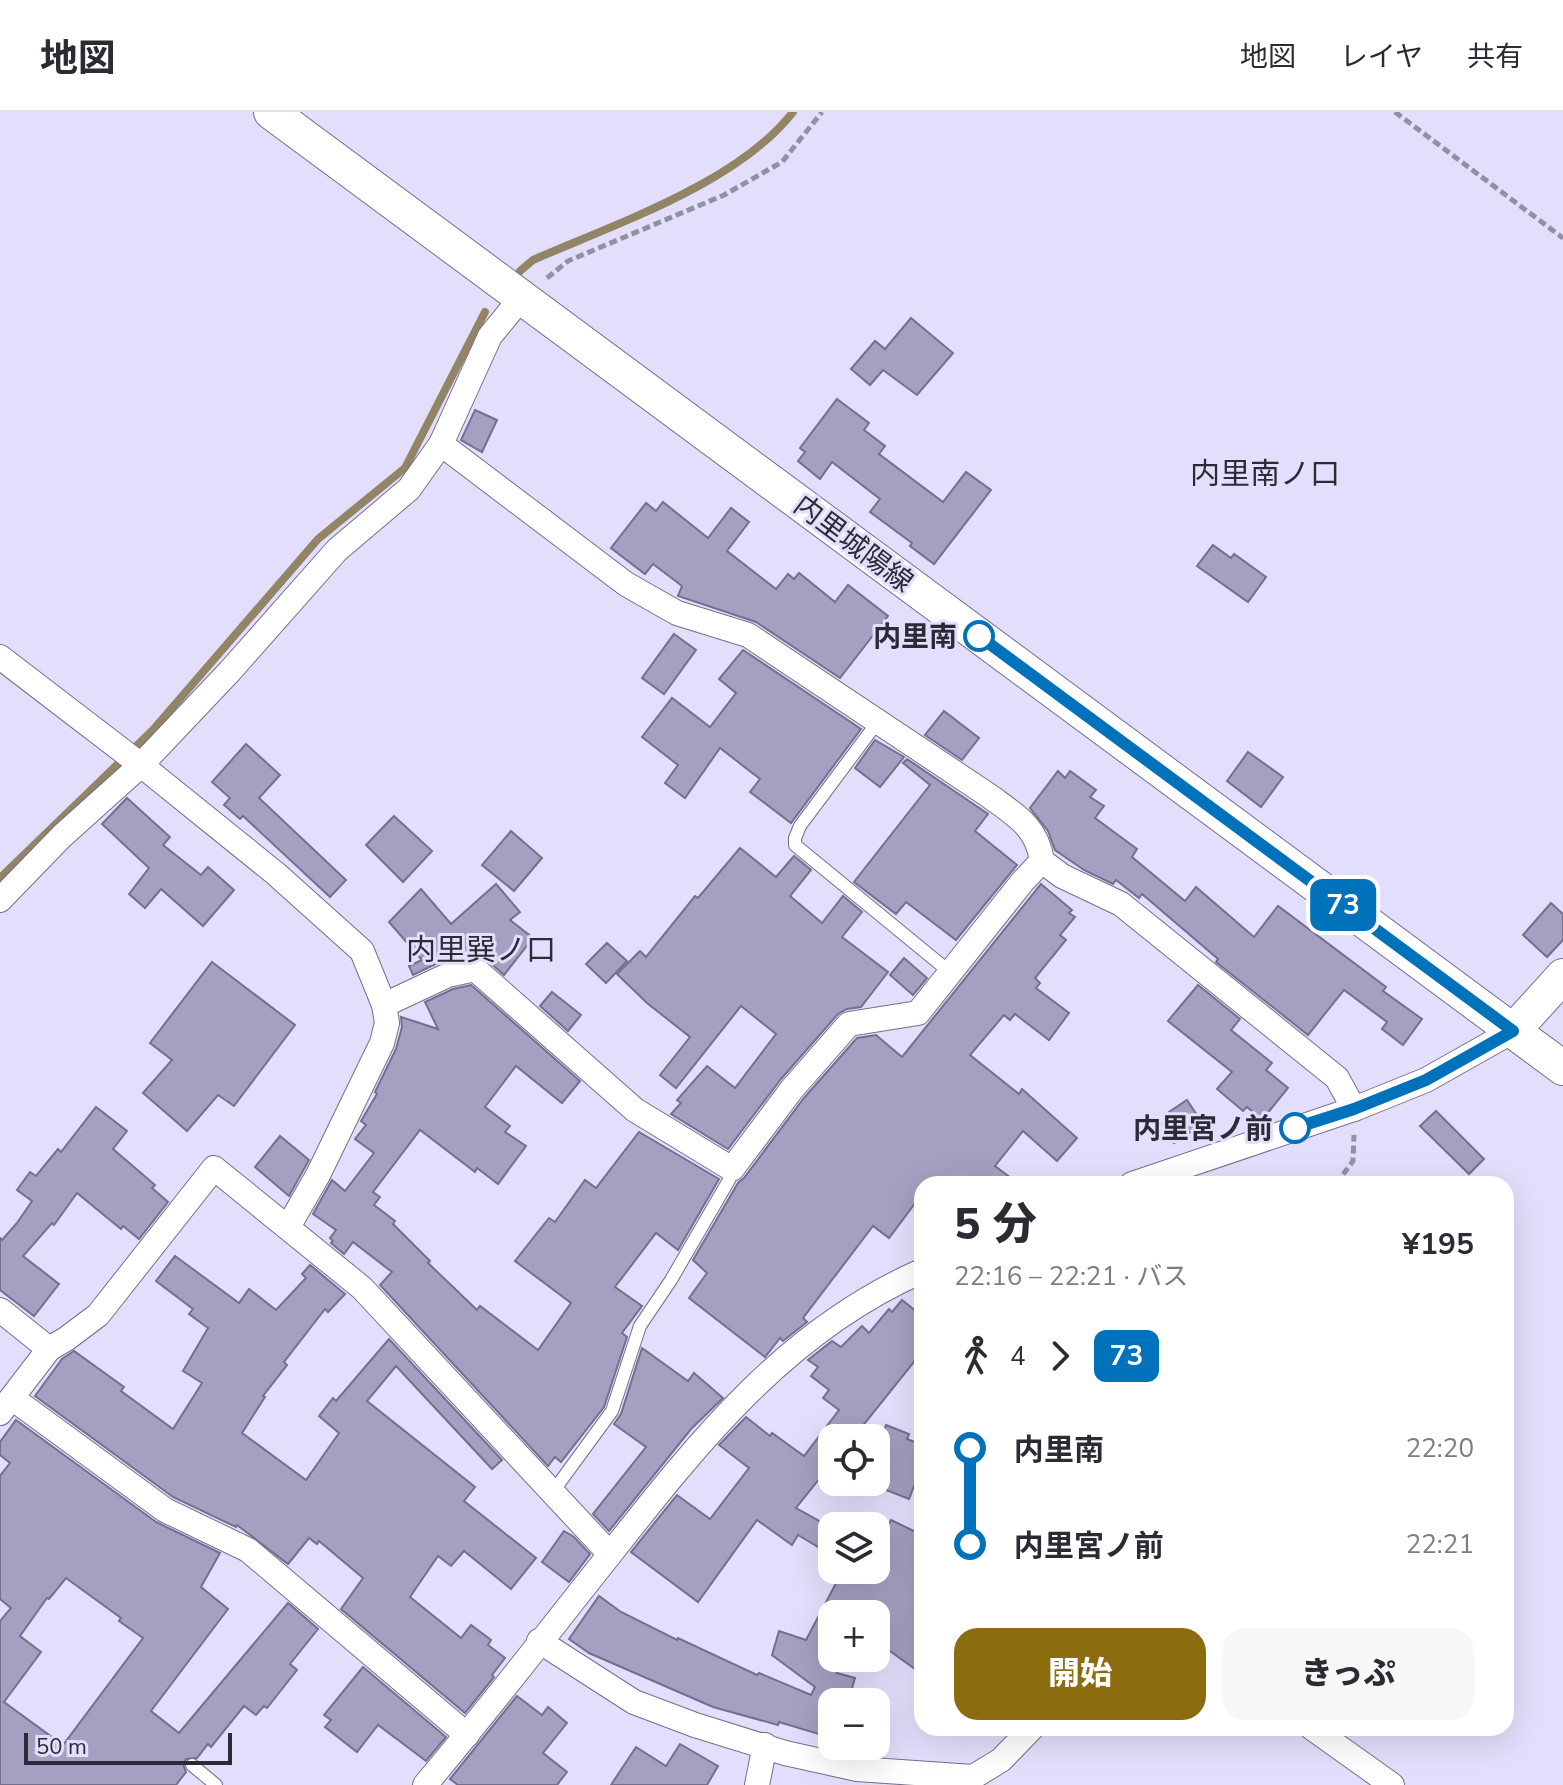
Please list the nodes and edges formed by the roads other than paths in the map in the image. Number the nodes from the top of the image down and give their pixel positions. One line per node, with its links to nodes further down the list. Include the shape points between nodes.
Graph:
1 (271, 112): 2 (main road, 内里城陽線)
2 (522, 297): 3 (street, via 490,336); 12 (main road, 内里城陽線)
3 (441, 444): 5 (street, via 626,584 677,613 748,635); 6 (street, via 409,489 337,550)
4 (0, 657): 6 (street)
5 (879, 720): 7 (street, via 1014,814 1039,842); 9 (lane, via 800,826 795,845)
6 (141, 765): 8 (street); 11 (street, via 362,951)
7 (1042, 861): 9 (street); 14 (street, via 1121,904 1337,1078)
8 (0, 900)
9 (951, 973): 15 (street, via 918,1013 849,1024)
10 (1563, 976): 12 (main road)
11 (384, 1005): 15 (street, via 448,975 475,969 635,1110); 17 (street, via 382,1043)
12 (1513, 1031): 13 (main road, 内里城陽線); 14 (street, via 1426,1080)
13 (1563, 1068)
14 (1354, 1109): 16 (street)
15 (732, 1169): 22 (lane, via 640,1326 612,1411)
16 (1156, 1176)
17 (288, 1227): 20 (street, via 214,1168 98,1315); 22 (street, via 362,1288)
18 (914, 1275): 23 (street, via 803,1342 719,1421)
19 (0, 1310): 20 (street)
20 (49, 1349): 21 (street)
21 (6, 1405): 25 (street, via 165,1510 248,1550)
22 (552, 1493): 23 (street)
23 (610, 1554): 24 (street)
24 (539, 1641): 25 (street); 28 (street, via 634,1702)
25 (467, 1735): 31 (street)
26 (1024, 1736): 28 (street, via 1001,1760 973,1777 857,1769)
27 (1323, 1736): 33 (street)
28 (765, 1745): 32 (street)
29 (192, 1765): 30 (lane)
30 (216, 1785)
31 (425, 1785)
32 (757, 1785)
33 (1392, 1785)

